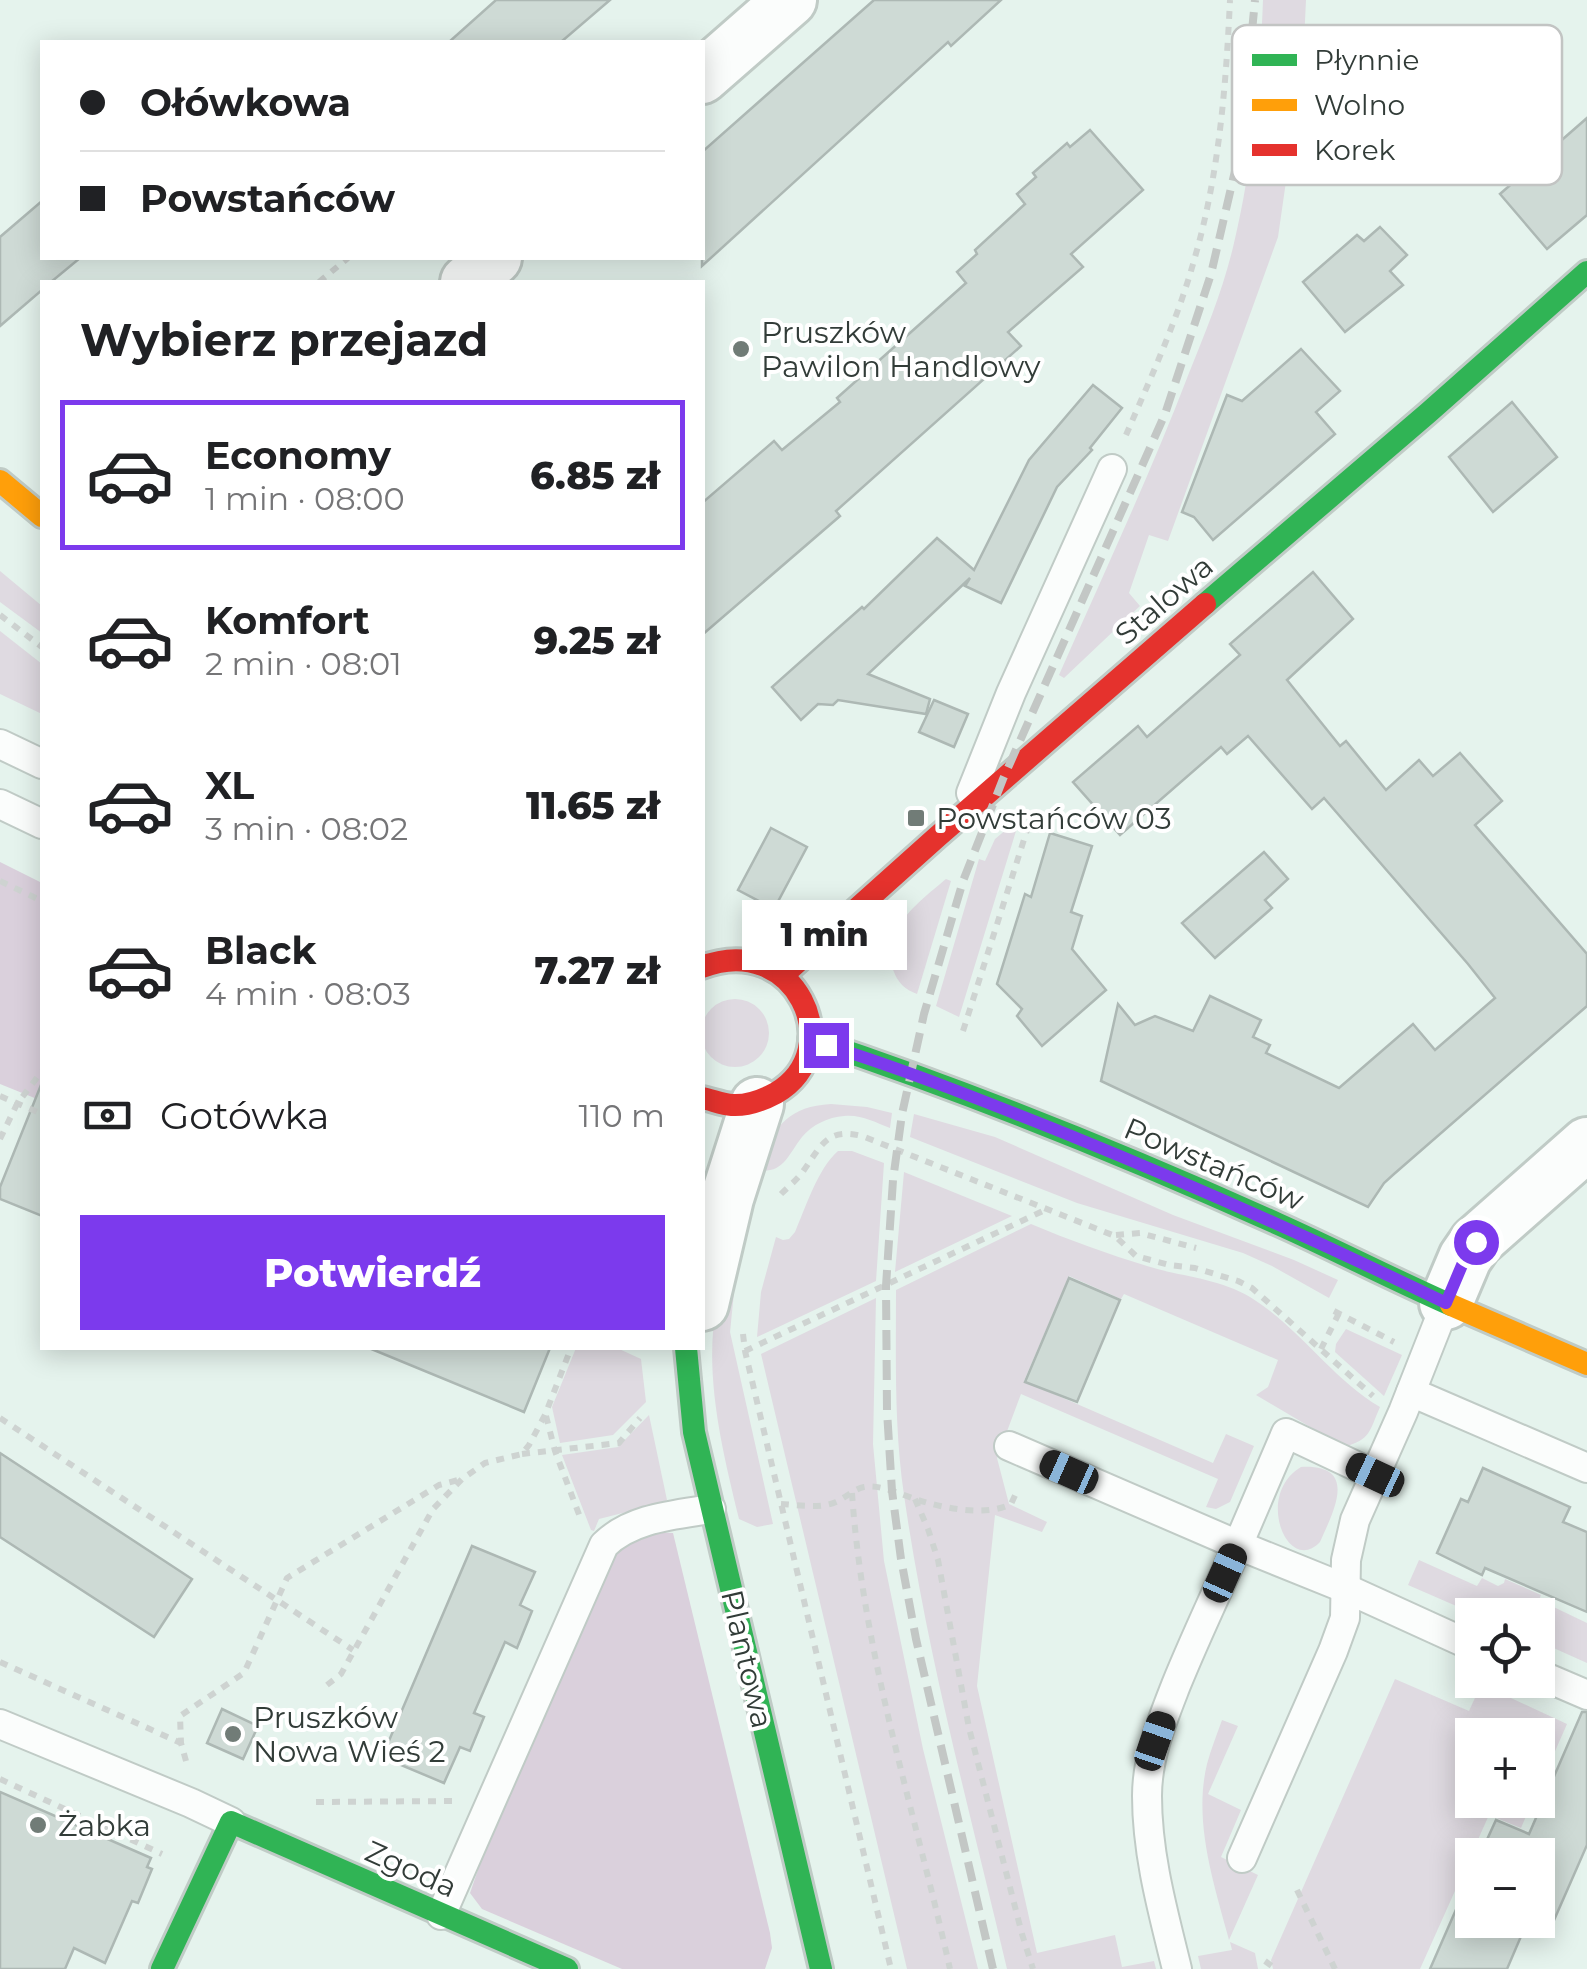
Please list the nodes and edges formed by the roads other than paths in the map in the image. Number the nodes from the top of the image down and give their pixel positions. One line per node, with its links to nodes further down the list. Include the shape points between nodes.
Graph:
1 (790, 0): 2 (street)
2 (705, 74)
3 (494, 260): 5 (street)
4 (1587, 272): 12 (street, Stalowa)
5 (469, 280)
6 (1112, 469): 12 (lane)
7 (0, 481): 8 (street)
8 (40, 514)
9 (0, 744): 10 (lane)
10 (40, 763)
11 (0, 804): 13 (lane)
12 (964, 814): 15 (street, Stalowa)
13 (40, 823)
14 (705, 966): 15 (street, via 744,958)
15 (783, 975): 16 (street, via 802,997)
16 (810, 1039): 18 (street, via 794,1080); 21 (street, Powstańców, via 923,1076 1128,1159)
17 (705, 1099): 18 (street)
18 (757, 1104): 20 (street)
19 (1587, 1144): 21 (street, via 1476,1242)
20 (705, 1291)
21 (1446, 1303): 23 (street, Powstańców); 24 (lane)
22 (686, 1350): 28 (street, Plantowa)
23 (1587, 1364)
24 (1411, 1392): 26 (lane); 27 (lane)
25 (1022, 1451): 29 (lane)
26 (1587, 1468)
27 (1375, 1475): 29 (lane, via 1286,1433); 30 (lane, via 1349,1542)
28 (710, 1509): 37 (lane, via 624,1529 600,1552); 40 (street, Plantowa)
29 (1238, 1545): 30 (lane); 41 (lane, via 1168,1704 1148,1776 1149,1838)
30 (1347, 1588): 31 (lane); 36 (lane, via 1333,1651)
31 (1455, 1638)
32 (1555, 1681): 33 (lane)
33 (1587, 1695)
34 (0, 1724): 35 (lane)
35 (231, 1822): 37 (street, Zgoda); 38 (street)
36 (1242, 1858)
37 (441, 1916): 39 (street, Zgoda)
38 (162, 1969)
39 (567, 1969)
40 (821, 1969)
41 (1178, 1969)

